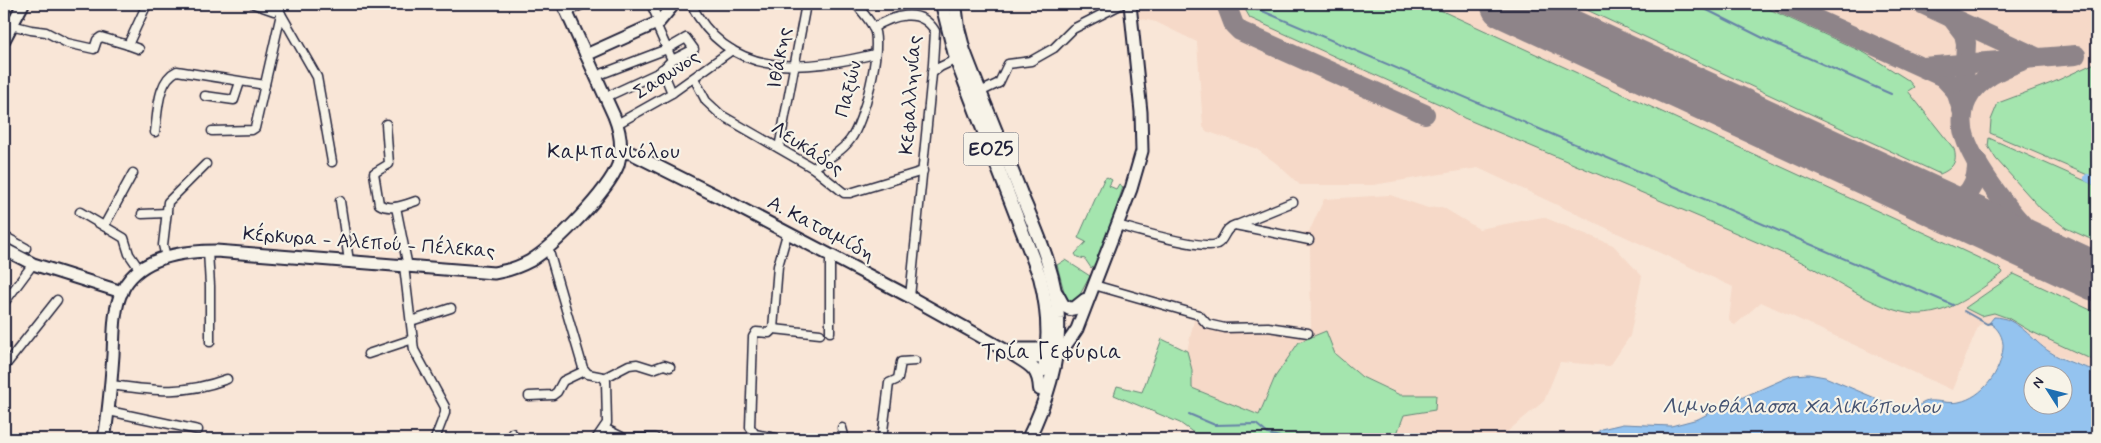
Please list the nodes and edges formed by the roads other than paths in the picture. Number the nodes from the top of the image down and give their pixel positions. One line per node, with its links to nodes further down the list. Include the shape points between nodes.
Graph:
1 (23, 4): 17 (main road)
2 (147, 4): 20 (street)
3 (254, 4): 15 (street)
4 (584, 4): 14 (street)
5 (650, 4): 16 (street)
6 (674, 4): 16 (main road)
7 (691, 4): 23 (street, via 711,34)
8 (806, 4): 28 (street, Ιθάκης)
9 (856, 4): 18 (street)
10 (942, 4): 26 (main road, ΕΟ25, via 947,28)
11 (955, 4): 26 (main road, ΕΟ25)
12 (1122, 4): 35 (street, via 1073,29 1054,48 1031,61 1008,64 999,83)
13 (1130, 4): 57 (main road, via 1142,112 1142,144 1138,169)
14 (565, 8): 25 (main road, Κέρκυρα - Αλεπού - Πέλεκας)
15 (282, 9): 34 (street); 45 (street, via 317,77)
16 (657, 23): 22 (street); 25 (main road)
17 (8, 26): 19 (main road); 20 (street, via 46,32 67,43 94,49 100,37)
18 (873, 28): 24 (street, Παξών); 30 (street, Κεφαλληνίας, via 904,14 932,26 935,31)
19 (4, 40)
20 (128, 45): 21 (street)
21 (139, 49)
22 (667, 49): 27 (street); 27 (street, via 686,38 694,49); 31 (street)
23 (732, 50): 28 (street, via 755,61); 32 (street, Σασωνος)
24 (875, 54): 28 (street); 47 (street, Παξών, via 855,132 847,144)
25 (586, 55): 31 (main road, Κέρκυρα - Αλεπού - Πέλεκας)
26 (961, 57): 30 (street); 35 (main road, ΕΟ25); 88 (main road, ΕΟ25, via 1038,268 1046,299)
27 (672, 60): 29 (street)
28 (795, 67): 43 (street, Ιθάκης)
29 (662, 69): 36 (street); 38 (street)
30 (932, 73): 48 (street, Κεφαλληνίας)
31 (596, 76): 38 (main road, Κέρκυρα - Αλεπού - Πέλεκας)
32 (694, 78): 36 (street, Σασωνος); 43 (street, Λευκάδος, via 706,101 718,113)
33 (240, 82): 34 (street); 37 (street, via 234,100); 42 (street, via 177,72 171,74 163,86)
34 (265, 86): 41 (street, via 254,129)
35 (980, 92): 73 (main road, ΕΟ25, via 1041,244)
36 (672, 93): 40 (street, Σασωνος)
37 (205, 96)
38 (606, 97): 40 (main road, Κέρκυρα - Αλεπού - Πέλεκας)
39 (386, 124): 53 (street, via 389,164 375,170 374,175 379,204)
40 (617, 124): 44 (main road, Κέρκυρα - Αλεπού - Πέλεκας)
41 (212, 131)
42 (155, 132)
43 (780, 148): 47 (street, Λευκάδος)
44 (620, 152): 60 (main road, Α. Κατσιμίδη, via 631,153); 64 (main road, Κέρκυρα - Αλεπού - Πέλεκας, via 618,165 609,181)
45 (332, 162)
46 (206, 164): 55 (street, via 170,198)
47 (814, 168): 48 (street, Λευκάδος, via 846,194)
48 (922, 171): 76 (street, Κεφαλληνίας)
49 (133, 174): 59 (street)
50 (340, 201): 69 (street)
51 (416, 201): 53 (street)
52 (1293, 202): 58 (street)
53 (396, 207): 71 (street)
54 (80, 212): 59 (street)
55 (167, 212): 56 (street); 68 (street, via 163,245)
56 (142, 214)
57 (1118, 225): 58 (street, via 1173,240 1213,245 1220,242 1228,228); 74 (main road)
58 (1237, 225): 62 (street)
59 (104, 226): 72 (street, via 125,240 129,254)
60 (787, 234): 67 (main road, Α. Κατσιμίδη); 81 (street, via 778,266)
61 (4, 236): 63 (street)
62 (1309, 240)
63 (26, 248)
64 (548, 248): 71 (main road, Κέρκυρα - Αλεπού - Πέλεκας, via 523,264 500,272); 94 (street)
65 (4, 249): 70 (main road)
66 (208, 251): 68 (main road, Κέρκυρα - Αλεπού - Πέλεκας); 69 (main road, Κέρκυρα - Αλεπού - Πέλεκας); 86 (street)
67 (830, 256): 76 (main road, Α. Κατσιμίδη); 82 (street)
68 (166, 257): 72 (main road, Κέρκυρα - Αλεπού - Πέλεκας)
69 (349, 261): 71 (main road, Κέρκυρα - Αλεπού - Πέλεκας)
70 (33, 264): 75 (main road); 78 (street)
71 (406, 266): 80 (street)
72 (140, 270): 75 (main road, Κέρκυρα - Αλεπού - Πέλεκας)
73 (1054, 288): 74 (main road, via 1068,309 1075,308); 88 (main road, ΕΟ25, via 1058,318)
74 (1090, 291): 83 (street, via 1199,315 1209,325 1268,327); 88 (main road, via 1068,331)
75 (122, 292): 97 (main road, Κέρκυρα - Αλεπού - Πέλεκας, via 116,315)
76 (910, 298): 87 (main road, Α. Κατσιμίδη)
77 (57, 300): 92 (street)
78 (4, 303)
79 (451, 308): 80 (street)
80 (410, 321): 85 (street)
81 (774, 329): 84 (street); 108 (street, via 771,333 756,332 753,336 750,425 755,434)
82 (830, 332)
83 (1308, 333)
84 (820, 334)
85 (413, 339): 89 (street); 106 (street, via 416,356 445,408)
86 (210, 342)
87 (1001, 346): 88 (main road, Α. Κατσιμίδη, via 1023,350); 90 (main road, Α. Κατσιμίδη)
88 (1049, 348): 90 (main road, Α. Κατσιμίδη, via 1022,358); 98 (main road, ΕΟ25); 111 (main road, ΕΟ25, via 1044,399)
89 (368, 354)
90 (1014, 355): 98 (main road, via 1034,368 1039,375)
91 (915, 361): 110 (street, via 901,362 898,379 889,383)
92 (4, 367)
93 (670, 367): 95 (street, via 629,365)
94 (584, 371): 95 (street); 99 (street, via 563,381 553,395)
95 (604, 378): 101 (street, via 607,420)
96 (227, 379): 97 (street, via 205,388 182,391)
97 (111, 385): 100 (main road, Κέρκυρα - Αλεπού - Πέλεκας)
98 (1040, 389): 111 (main road, ΕΟ25)
99 (529, 396)
100 (109, 411): 103 (street); 105 (main road, Κέρκυρα - Αλεπού - Πέλεκας)
101 (604, 428): 104 (street, via 624,438); 107 (street)
102 (842, 428): 109 (street)
103 (198, 430)
104 (655, 438)
105 (104, 439)
106 (436, 439)
107 (596, 439)
108 (780, 439)
109 (845, 439)
110 (882, 439)
111 (1027, 439)

